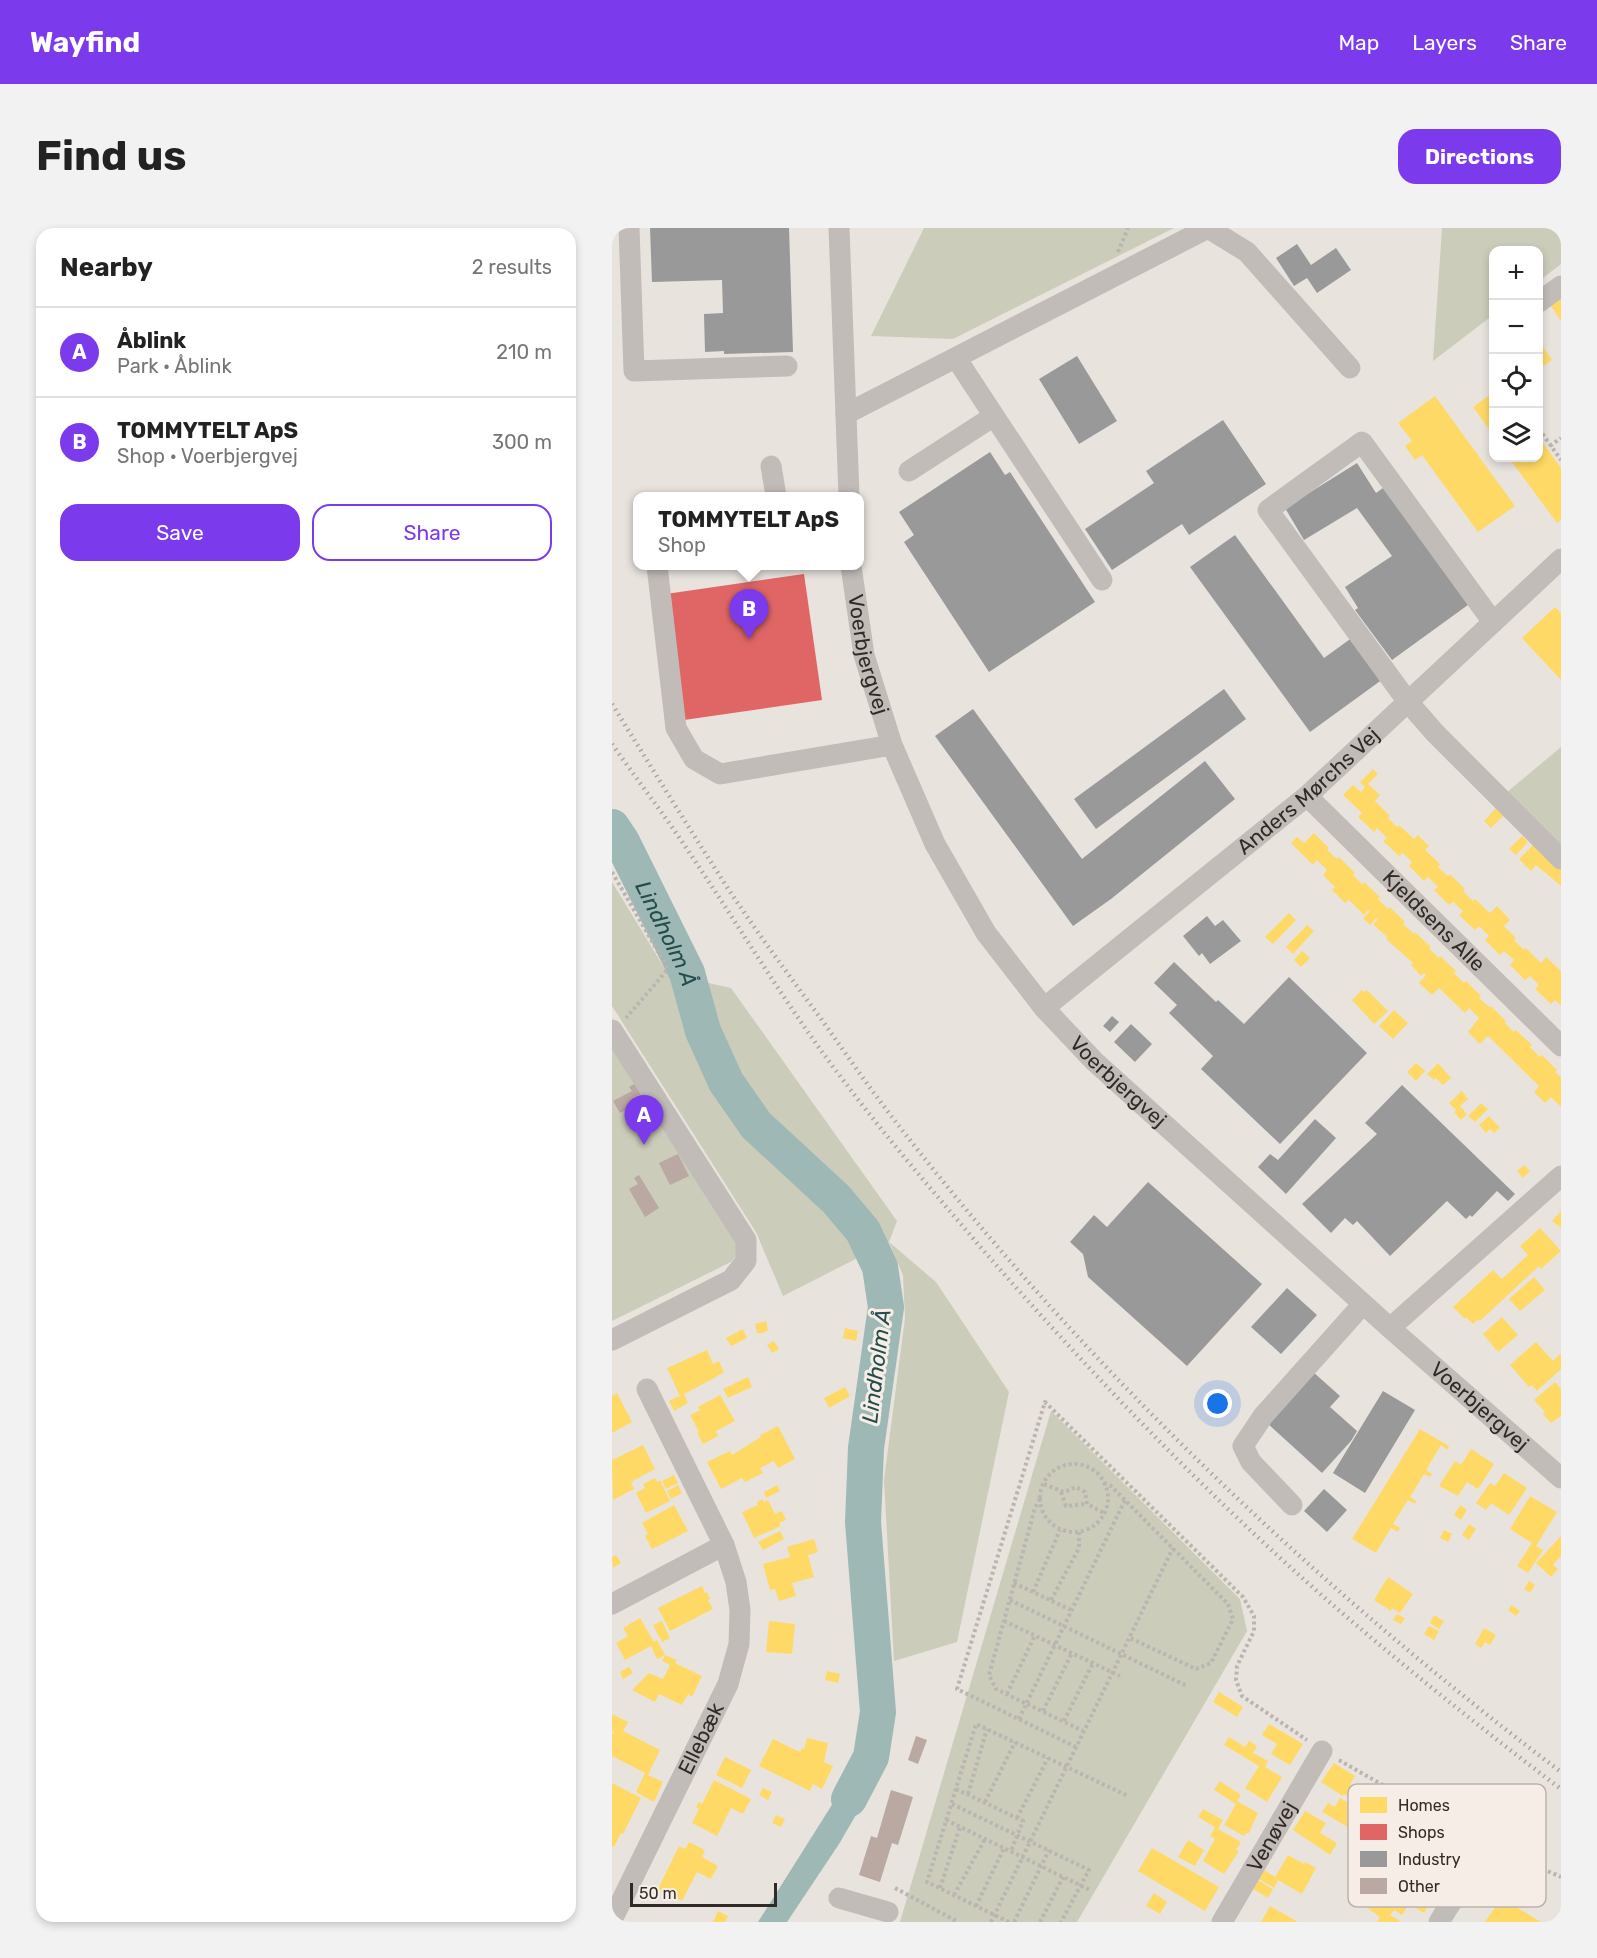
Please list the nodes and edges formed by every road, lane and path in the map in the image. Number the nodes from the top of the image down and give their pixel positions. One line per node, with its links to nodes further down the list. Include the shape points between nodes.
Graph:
1 (629, 228): 6 (street, via 634,371)
2 (839, 228): 8 (street)
3 (1561, 286): 4 (street)
4 (1542, 300)
5 (956, 358): 7 (street, via 1208,228 1247,252); 8 (street); 9 (street)
6 (787, 366)
7 (1350, 368)
8 (846, 414): 17 (street)
9 (994, 416): 15 (street); 21 (street)
10 (1543, 435): 12 (path)
11 (1561, 438): 12 (path)
12 (1550, 446): 13 (path)
13 (1561, 460)
14 (771, 466): 16 (street)
15 (909, 471)
16 (775, 492)
17 (849, 492)
18 (1561, 559): 22 (street, Anders Mørchs Vej)
19 (657, 570): 24 (street, via 676,728 694,759 720,774)
20 (852, 570): 24 (street, Voerbjergvej, via 864,655)
21 (1102, 580)
22 (1493, 622): 23 (street, Anders Mørchs Vej); 23 (street, via 1362,442 1268,510)
23 (1408, 702): 25 (street, Anders Mørchs Vej); 26 (street)
24 (892, 745): 28 (street, Voerbjergvej, via 935,844 986,933)
25 (1307, 796): 28 (street, Anders Mørchs Vej); 30 (street, Kjeldsens Alle)
26 (1561, 859)
27 (612, 872): 29 (path, via 668,969)
28 (1044, 1008): 32 (street, Voerbjergvej, via 1094,1061)
29 (613, 1031): 34 (street, via 746,1240 746,1261 730,1280)
30 (1561, 1046)
31 (1561, 1176): 33 (street)
32 (1363, 1304): 33 (street, Voerbjergvej); 43 (street, via 1263,1416 1243,1446 1251,1462)
33 (1390, 1328): 36 (street, Voerbjergvej)
34 (612, 1340)
35 (647, 1389): 47 (street, Ellebæk)
36 (1561, 1478)
37 (1104, 1483): 38 (path, via 1090,1469 1070,1465 1060,1467); 41 (path); 44 (path, via 1108,1501)
38 (1044, 1484): 39 (path); 40 (path)
39 (1060, 1491): 42 (path, via 1066,1506); 42 (path, via 1076,1486 1085,1492)
40 (1040, 1499): 45 (path, via 1046,1517); 49 (path)
41 (1125, 1500): 48 (path); 54 (path)
42 (1087, 1504): 44 (path)
43 (1292, 1505)
44 (1104, 1513): 46 (path, via 1095,1524)
45 (1060, 1530): 46 (path); 50 (path)
46 (1079, 1532): 52 (path, via 1078,1548)
47 (724, 1545): 53 (street); 108 (street, Ellebæk, via 740,1610 739,1644 728,1684)
48 (1173, 1548): 58 (path); 58 (path, via 1228,1604 1233,1619 1211,1663 1196,1669)
49 (1014, 1583): 50 (path); 51 (path)
50 (1033, 1592): 52 (path)
51 (1010, 1600): 55 (path); 56 (path)
52 (1051, 1600): 54 (path)
53 (612, 1604)
54 (1071, 1610): 56 (path)
55 (1004, 1621): 57 (path); 66 (path, via 989,1675 996,1689)
56 (1064, 1626): 59 (path); 61 (path)
57 (1035, 1635): 59 (path); 66 (path)
58 (1128, 1637): 61 (path)
59 (1055, 1644): 60 (path); 67 (path)
60 (1072, 1653): 62 (path); 68 (path)
61 (1121, 1654): 63 (path); 65 (path)
62 (1093, 1663): 63 (path); 70 (path)
63 (1112, 1672): 64 (path); 72 (path)
64 (1120, 1676)
65 (1187, 1686)
66 (1007, 1694): 67 (path)
67 (1027, 1703): 68 (path); 69 (path)
68 (1043, 1711): 70 (path)
69 (1019, 1719): 74 (path); 75 (path, via 957,1689 1045,1401 1243,1598 1254,1616 1254,1631 1237,1666 1236,1680 1242,1696)
70 (1064, 1721): 72 (path)
71 (987, 1730): 73 (path); 79 (path, via 976,1724); 80 (path)
72 (1083, 1731): 74 (path)
73 (1015, 1742): 76 (path); 82 (path)
74 (1076, 1747): 77 (path)
75 (1322, 1751): 78 (path); 115 (street, Venøvej)
76 (1048, 1758): 77 (path); 84 (path)
77 (1066, 1766): 81 (path); 89 (path)
78 (1380, 1784)
79 (956, 1789): 80 (path); 83 (path)
80 (968, 1794): 82 (path)
81 (1128, 1796)
82 (985, 1802): 84 (path)
83 (952, 1804): 85 (path); 87 (path)
84 (1017, 1818): 87 (path, via 1023,1821)
85 (946, 1820): 86 (path); 100 (path, via 927,1882)
86 (960, 1827): 88 (path); 100 (path)
87 (1018, 1836): 89 (path); 92 (path)
88 (985, 1839): 90 (path); 102 (path)
89 (1030, 1841): 91 (path); 93 (path)
90 (1004, 1848): 92 (path); 104 (path)
91 (1049, 1850): 94 (path); 98 (path, via 1089,1870)
92 (1011, 1852): 93 (path)
93 (1022, 1857): 94 (path); 107 (path)
94 (1041, 1866): 97 (path); 112 (path)
95 (1546, 1870): 96 (path)
96 (1561, 1876)
97 (1063, 1877): 98 (path); 113 (path)
98 (1079, 1885): 101 (path); 114 (path)
99 (895, 1888): 109 (path)
100 (940, 1888): 102 (path)
101 (1090, 1890)
102 (954, 1895): 104 (path)
103 (839, 1898): 106 (street)
104 (976, 1906): 107 (path)
105 (1448, 1907): 116 (street)
106 (888, 1912)
107 (994, 1915): 110 (path); 111 (path)
108 (612, 1920)
109 (958, 1922)
110 (991, 1922)
111 (1009, 1922)
112 (1014, 1922)
113 (1040, 1922)
114 (1061, 1922)
115 (1222, 1922)
116 (1439, 1922)

